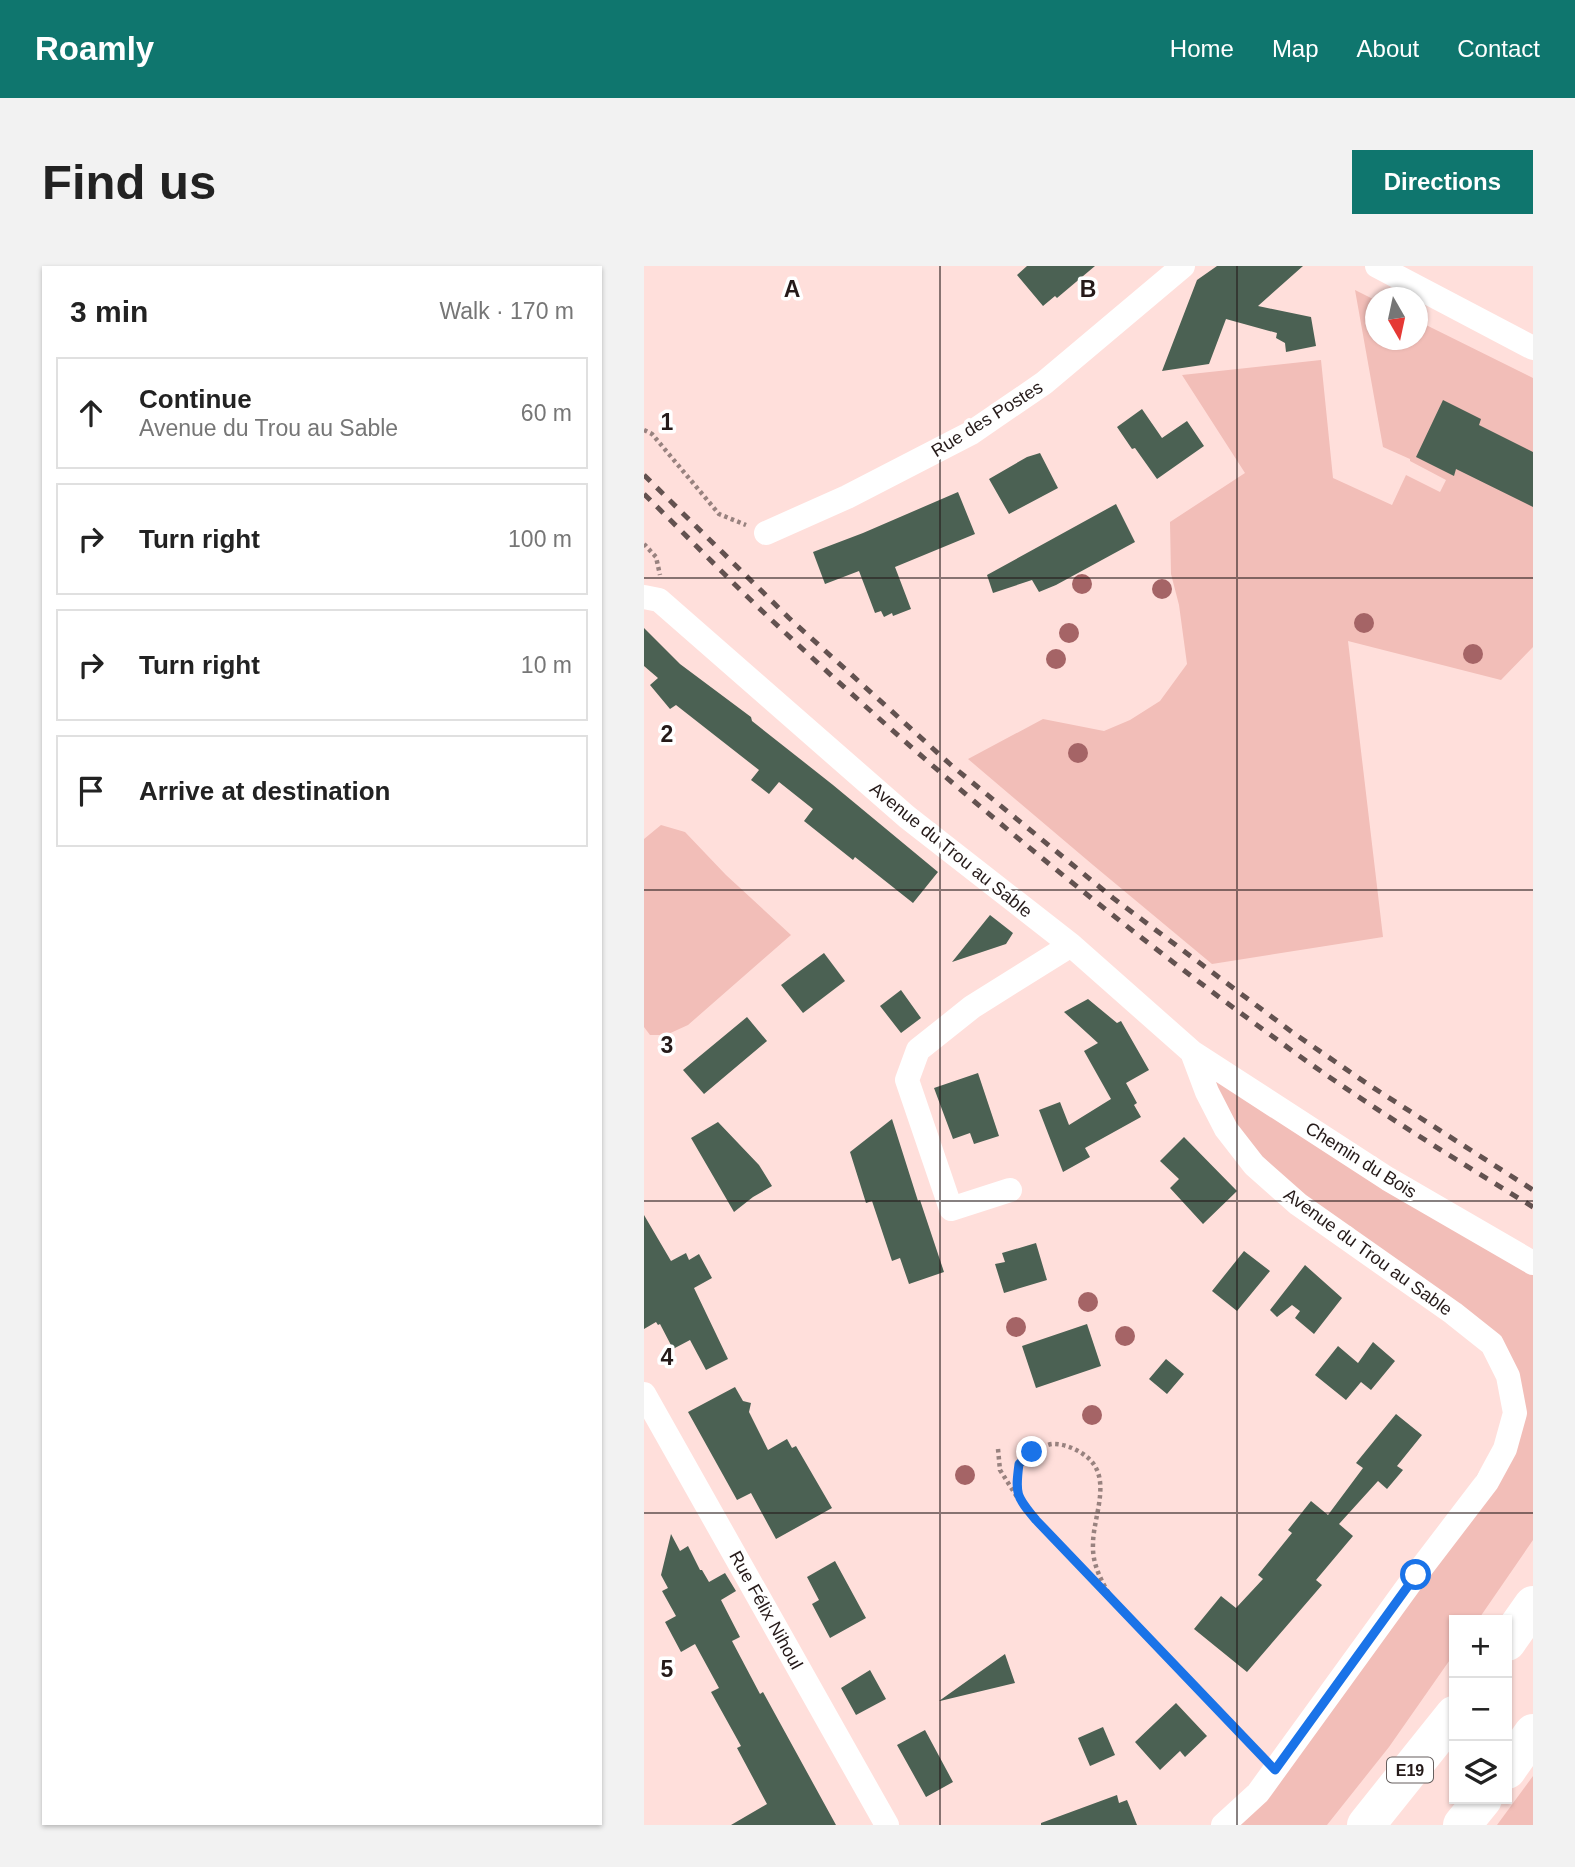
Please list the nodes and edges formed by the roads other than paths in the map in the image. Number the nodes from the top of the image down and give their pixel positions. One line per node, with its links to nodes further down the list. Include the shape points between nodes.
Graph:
1 (1183, 266): 4 (street, Rue des Postes, via 1044,383 971,433)
2 (1377, 266): 3 (street)
3 (1533, 348)
4 (766, 533)
5 (644, 597): 6 (street, Avenue du Trou au Sable, via 659,600 906,817)
6 (1071, 945): 7 (street, Avenue du Trou au Sable); 8 (street, via 972,1007 918,1050 907,1080 951,1209)
7 (1192, 1052): 9 (street, Chemin du Bois, via 1388,1179); 18 (street, Avenue du Trou au Sable, via 1226,1129 1254,1165 1298,1204 1492,1345 1508,1376 1515,1413 1505,1449 1487,1482 1258,1793)
8 (1010, 1190)
9 (1533, 1263)
10 (644, 1394): 17 (street, Rue Félix Nihoul)
11 (1533, 1605): 12 (highway)
12 (1512, 1635)
13 (1449, 1721): 19 (highway, E19)
14 (1533, 1733): 15 (highway)
15 (1512, 1763)
16 (1479, 1804): 20 (highway)
17 (887, 1825)
18 (1223, 1825)
19 (1366, 1825)
20 (1462, 1825)

